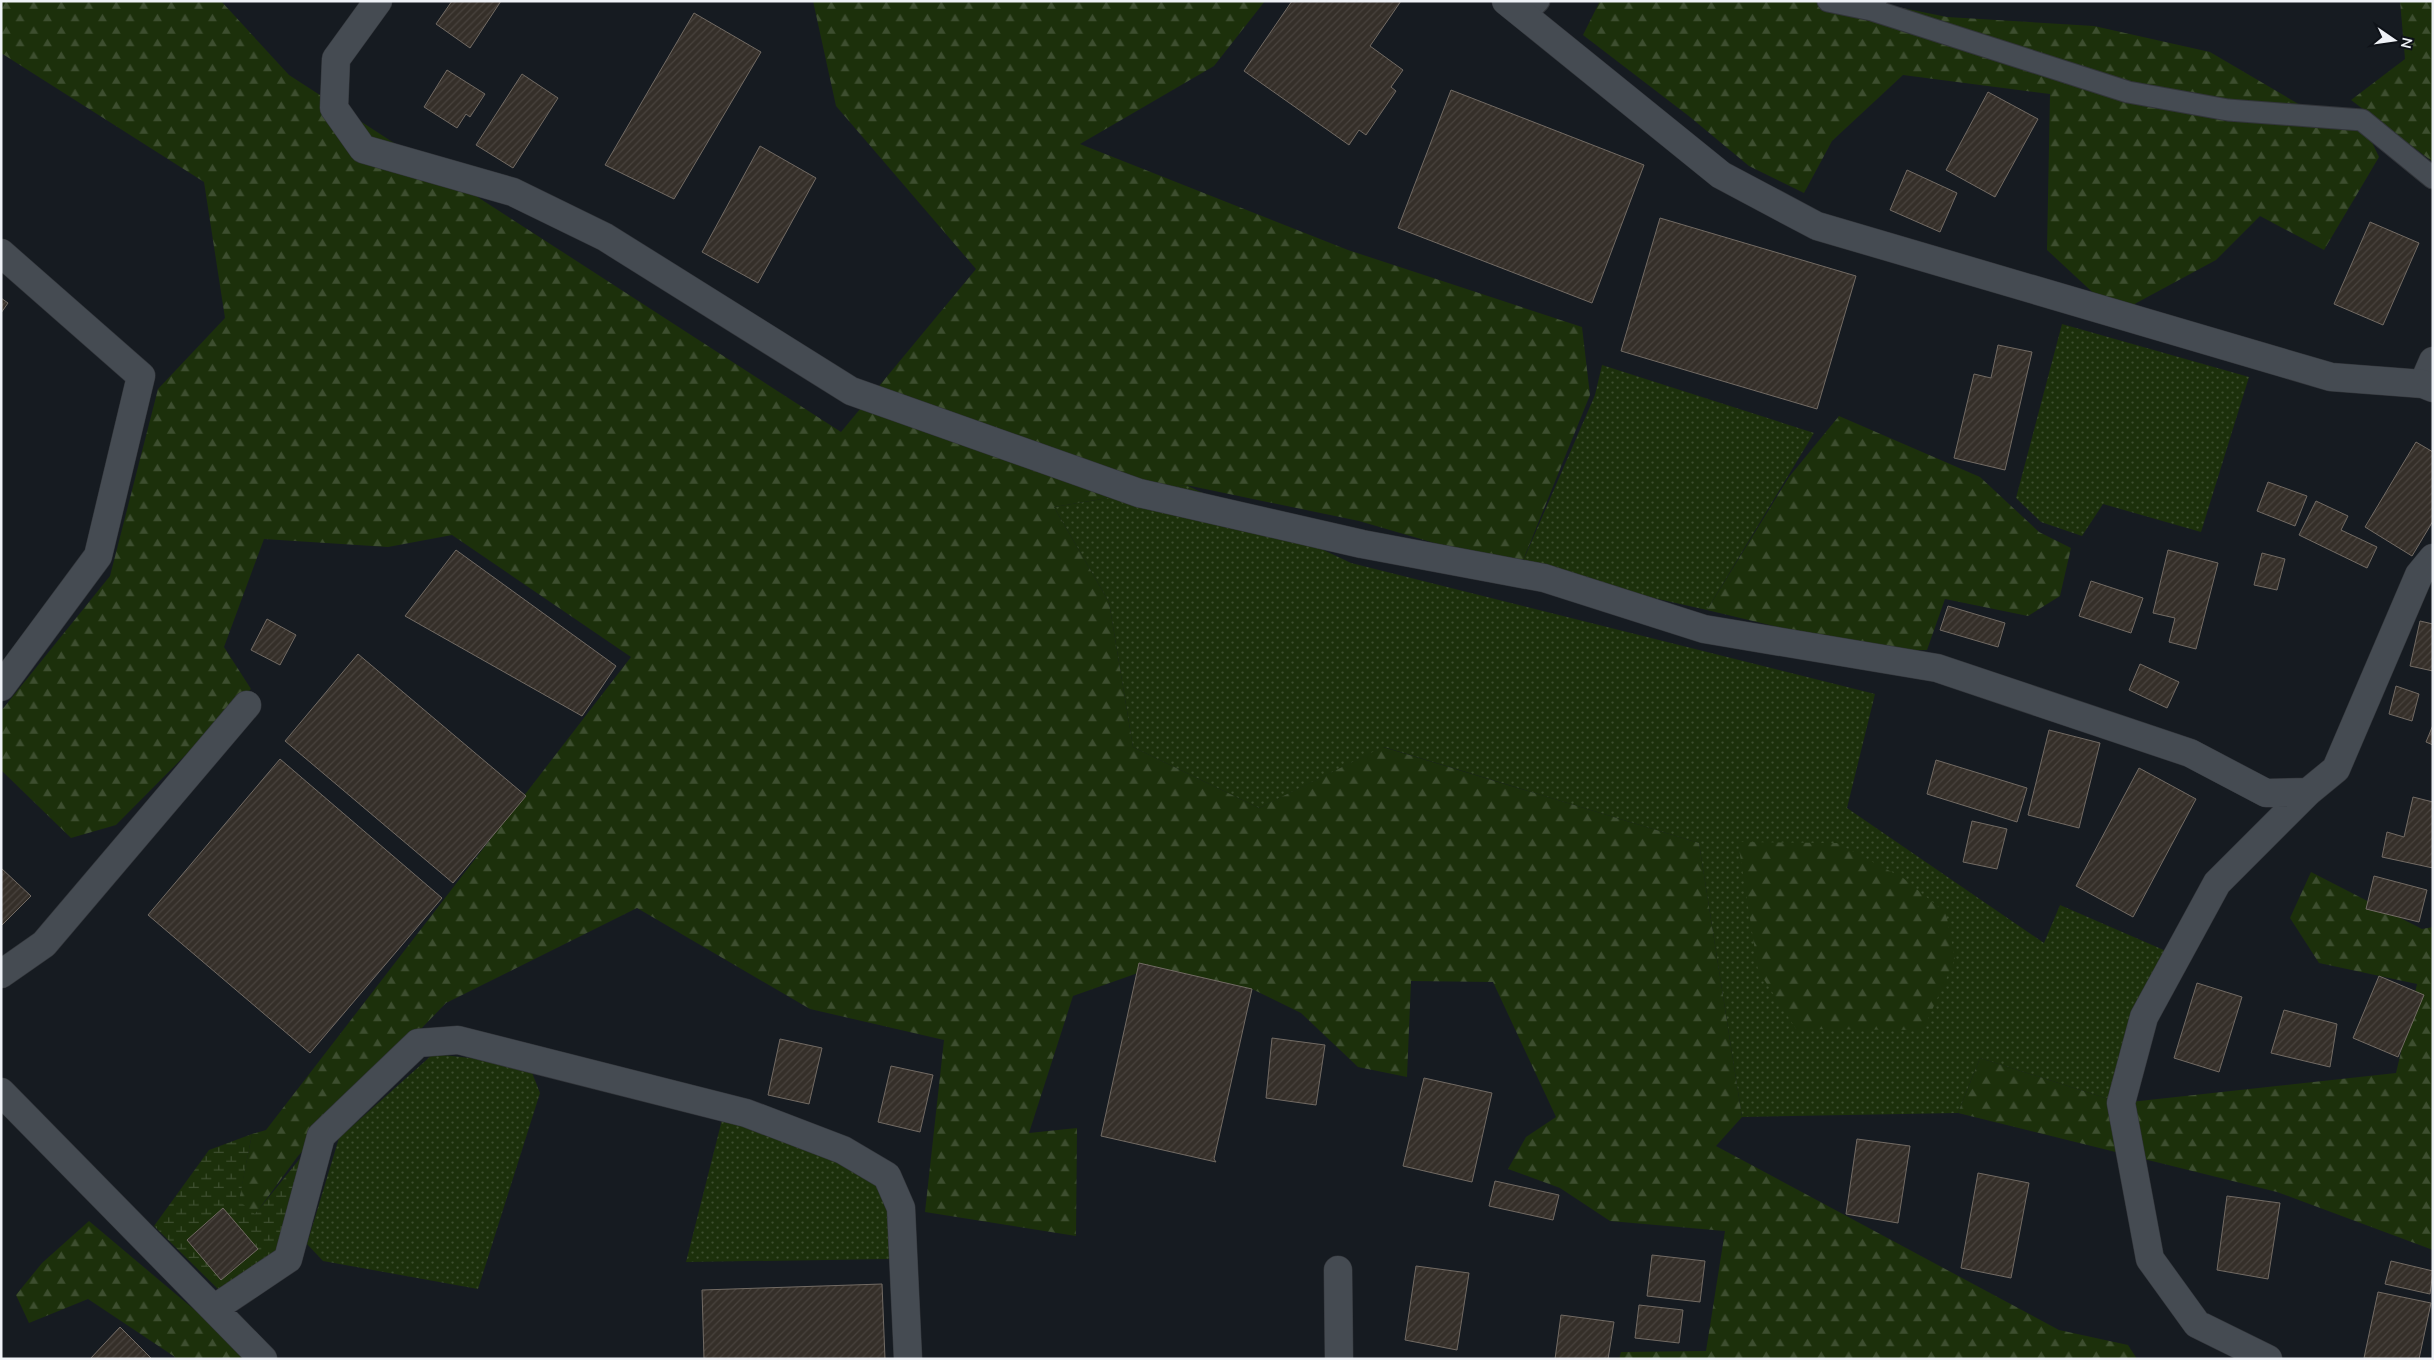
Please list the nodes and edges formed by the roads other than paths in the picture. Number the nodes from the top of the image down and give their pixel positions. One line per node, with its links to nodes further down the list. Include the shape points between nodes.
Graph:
1 (378, 1): 11 (street, via 336,59 334,108 362,149 513,192 605,236 851,391 1140,493 1362,544 1544,578 1704,629 1937,668 2190,753 2266,793)
2 (1828, 1): 3 (lane)
3 (1874, 5): 5 (lane, via 2128,92 2228,110 2362,120)
4 (1523, 6): 7 (street, via 1721,176 1817,226 2331,377)
5 (2433, 178)
6 (1, 253): 9 (street, via 141,376 98,556)
7 (2429, 378)
8 (2433, 558): 11 (street, via 2420,575 2336,770)
9 (1, 687)
10 (247, 705): 12 (street, via 44,944)
11 (2308, 792): 19 (street, via 2217,883 2144,1017 2121,1103 2150,1259 2197,1324)
12 (1, 974)
13 (1, 1092): 15 (street)
14 (1338, 1270): 18 (street)
15 (215, 1308): 16 (street); 17 (street, via 288,1259 321,1136 418,1043 458,1040 746,1113 843,1150 887,1176 901,1208)
16 (263, 1359)
17 (908, 1359)
18 (1339, 1359)
19 (2266, 1359)

